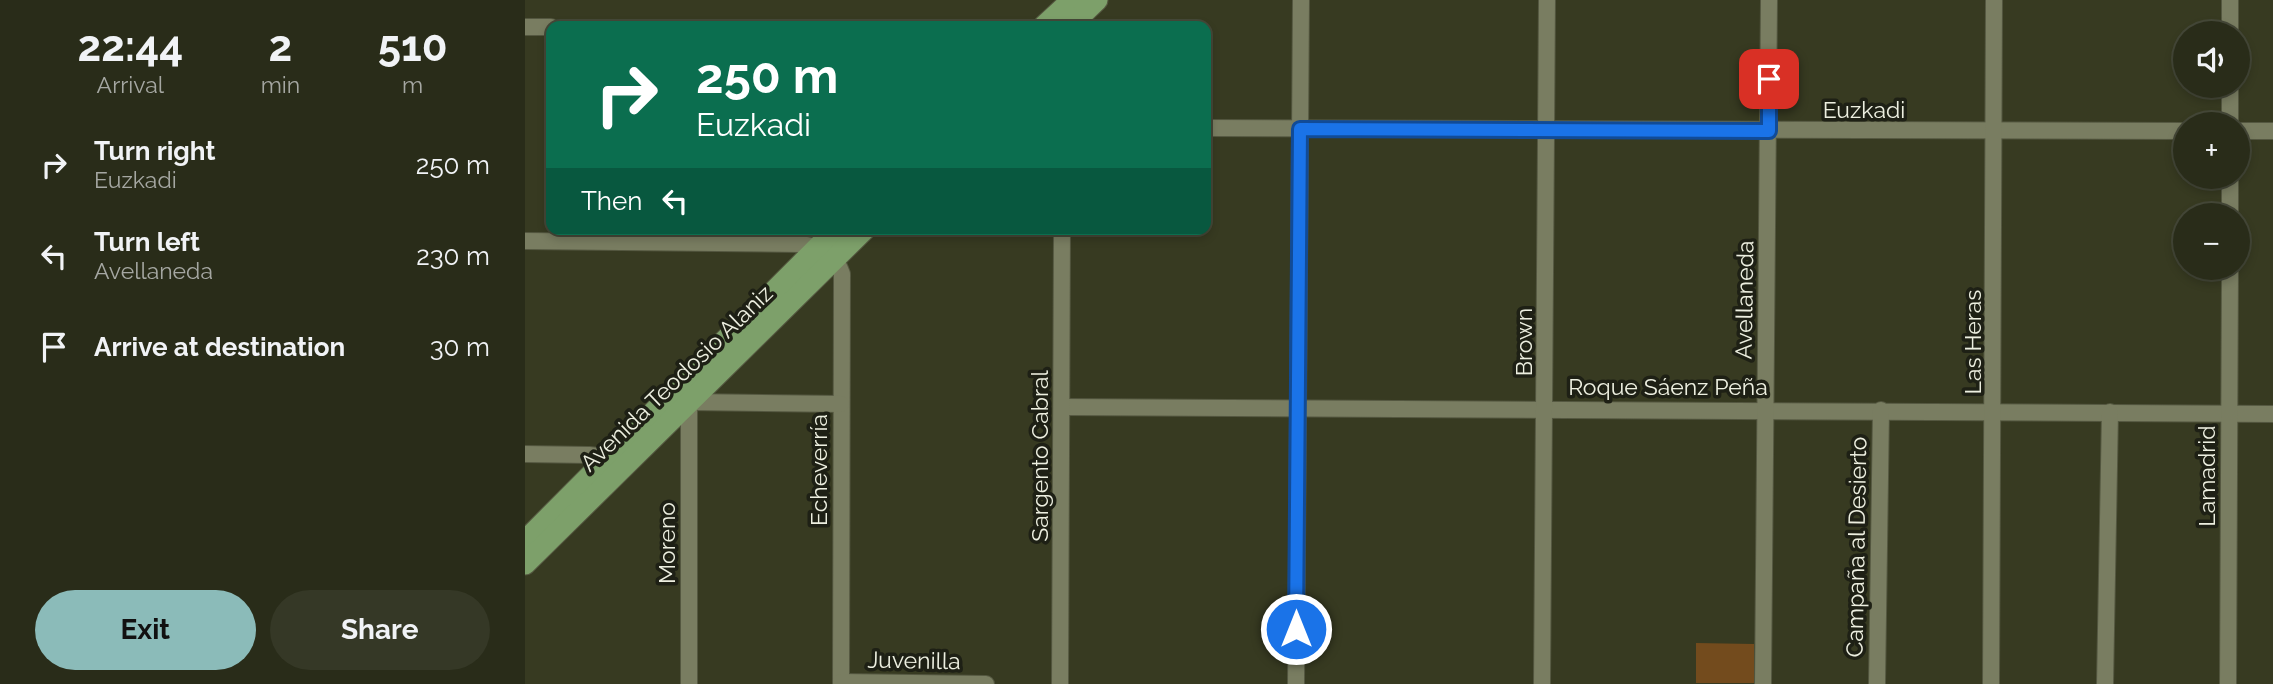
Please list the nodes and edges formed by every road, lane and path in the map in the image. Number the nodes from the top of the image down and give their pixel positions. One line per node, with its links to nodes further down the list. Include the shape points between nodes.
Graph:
1 (1097, 0): 7 (main road)
2 (1301, 0): 12 (street)
3 (1547, 0): 13 (street, Brown)
4 (1769, 0): 14 (street, Avellaneda)
5 (1994, 0): 18 (street, Las Heras)
6 (2230, 0): 8 (street)
7 (1060, 15)
8 (2230, 21)
9 (525, 27): 10 (street)
10 (546, 27)
11 (1211, 128): 12 (street, Euzkadi)
12 (1300, 129): 13 (street, Euzkadi); 28 (street)
13 (1547, 131): 14 (street, Euzkadi); 29 (street, Brown)
14 (1769, 131): 18 (street, Euzkadi); 30 (street, Avellaneda)
15 (2173, 131): 18 (street, Euzkadi)
16 (2250, 131): 17 (street)
17 (2273, 131)
18 (1994, 132): 32 (street, Las Heras)
19 (834, 235): 23 (main road, Avenida Teodosio Alaniz)
20 (855, 235): 23 (main road, Avenida Teodosio Alaniz)
21 (1062, 235): 27 (street, Sargento Cabral)
22 (525, 241): 23 (street, via 801,244)
23 (827, 252): 25 (main road, Avenida Teodosio Alaniz); 26 (street, Echeverría, via 842,274)
24 (2229, 280): 34 (street, Lamadrid)
25 (684, 396): 26 (street); 37 (main road, Avenida Teodosio Alaniz); 41 (street, Moreno)
26 (841, 404): 40 (street, Echeverría)
27 (1063, 407): 28 (street, Roque Sáenz Peña); 43 (street, Sargento Cabral)
28 (1298, 408): 29 (street, Roque Sáenz Peña); 44 (street)
29 (1545, 409): 30 (street, Roque Sáenz Peña); 45 (street, Brown)
30 (1766, 409): 31 (street, Roque Sáenz Peña); 46 (street, Avellaneda)
31 (1881, 410): 32 (street, Roque Sáenz Peña); 47 (street, Campaña al Desierto)
32 (1994, 411): 33 (street, Roque Sáenz Peña); 48 (street, Las Heras)
33 (2110, 412): 34 (street, Roque Sáenz Peña); 49 (street)
34 (2229, 414): 35 (street, Roque Sáenz Peña); 50 (street, Lamadrid)
35 (2273, 414)
36 (525, 454): 37 (street, via 589,455)
37 (610, 467): 38 (main road, Avenida Teodosio Alaniz); 39 (main road, Avenida Teodosio Alaniz)
38 (525, 541)
39 (525, 564)
40 (841, 683): 42 (street, Juvenilla)
41 (689, 684)
42 (986, 684)
43 (1060, 684)
44 (1296, 684)
45 (1542, 684)
46 (1763, 684)
47 (1877, 684)
48 (1991, 684)
49 (2105, 684)
50 (2228, 684)

